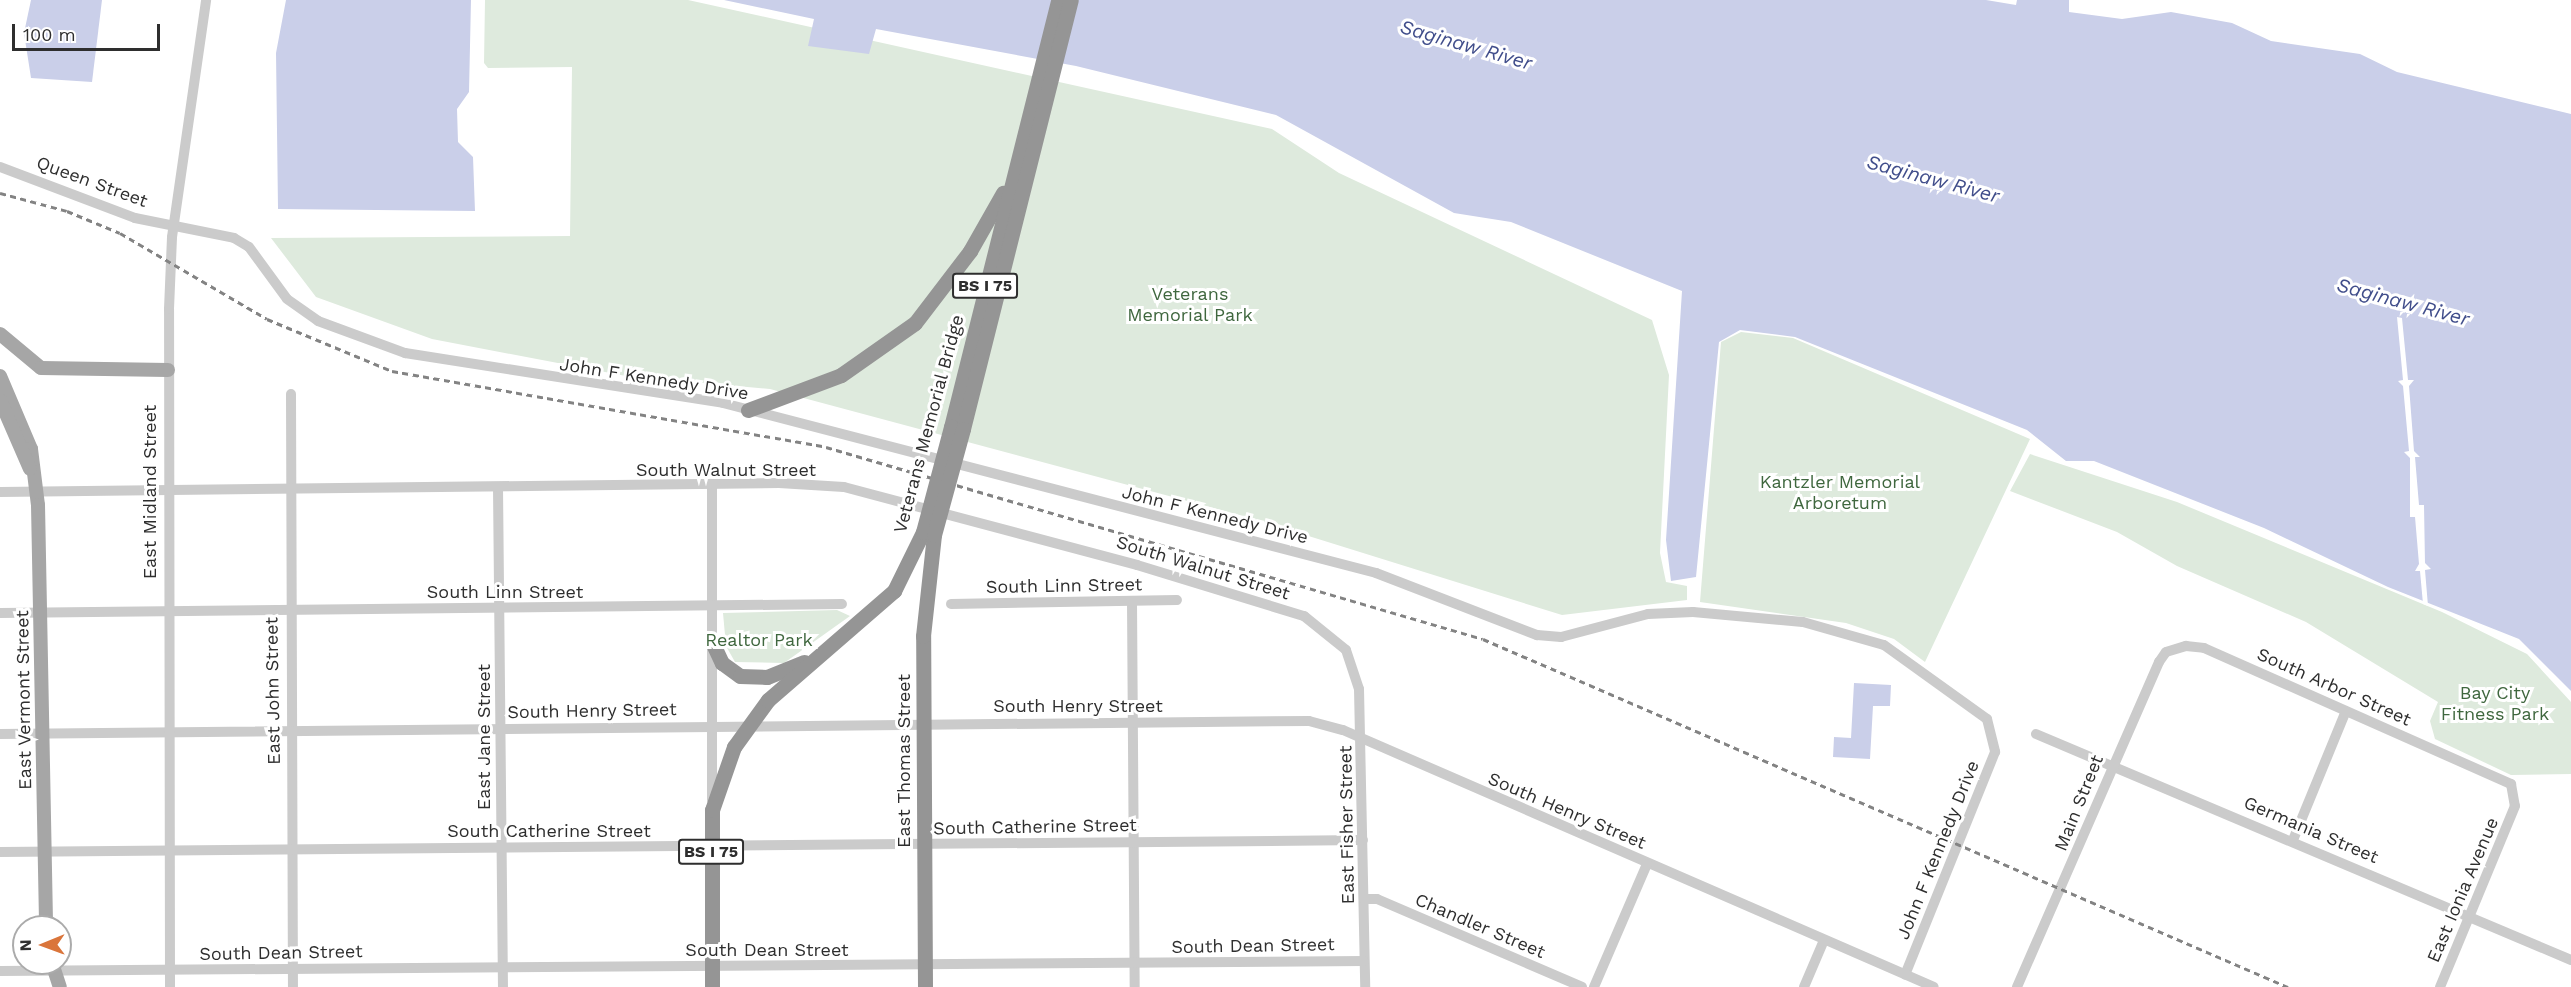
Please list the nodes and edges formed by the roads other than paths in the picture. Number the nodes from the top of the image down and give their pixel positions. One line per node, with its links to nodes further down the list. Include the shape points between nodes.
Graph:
1 (206, 0): 7 (street, East Midland Street)
2 (1058, 0): 4 (highway, Veterans Memorial Bridge / BS I 75)
3 (1071, 0): 4 (highway, Veterans Memorial Bridge / BS I 75)
4 (1027, 148): 6 (highway, Veterans Memorial Bridge / BS I 75); 14 (highway, Veterans Memorial Bridge / BS I 75)
5 (0, 166): 7 (street, Queen Street, via 135,218)
6 (1013, 175): 13 (highway, via 970,251 915,323 841,375); 14 (highway, Veterans Memorial Bridge / BS I 75)
7 (174, 223): 9 (street, East Midland Street); 13 (street, John F Kennedy Drive, via 234,238 249,247 287,299 355,337 451,363)
8 (0, 334): 9 (main road, via 42,368)
9 (168, 370): 19 (street, East Midland Street)
10 (0, 376): 15 (main road, East Vermont Street, via 28,440)
11 (291, 394): 18 (street, East John Street)
12 (0, 400): 15 (main road, East Vermont Street)
13 (748, 410): 76 (street, John F Kennedy Drive, via 1376,573 1536,635 1561,637 1648,614 1693,612 1803,622 1884,645 1974,705 1987,719 1995,752)
14 (957, 428): 22 (highway, Veterans Memorial Bridge / BS I 75, bridge)
15 (32, 473): 20 (main road, East Vermont Street)
16 (498, 487): 17 (street, South Walnut Street); 18 (street, South Walnut Street); 28 (street, East Jane Street)
17 (712, 488): 27 (street); 36 (street, South Walnut Street, via 844,487 1137,564 1304,616 1336,638)
18 (288, 489): 19 (street, South Walnut Street); 29 (street, East John Street)
19 (168, 490): 20 (street, South Walnut Street); 30 (street, East Midland Street)
20 (36, 491): 21 (street, South Walnut Street); 32 (main road, East Vermont Street)
21 (0, 492)
22 (929, 533): 35 (highway, Veterans Memorial Bridge / BS I 75, via 894,591); 39 (highway, East Thomas Street / BS I 75)
23 (1177, 600): 24 (street, South Linn Street)
24 (1132, 602): 26 (street, South Linn Street); 38 (street)
25 (842, 604): 27 (street, South Linn Street)
26 (951, 604)
27 (712, 607): 28 (street, South Linn Street); 33 (street)
28 (500, 609): 29 (street, South Linn Street); 42 (street, East Jane Street)
29 (288, 610): 30 (street, South Linn Street); 43 (street, East John Street)
30 (168, 612): 32 (street, South Linn Street); 44 (street, East Midland Street)
31 (0, 613): 32 (street, South Linn Street)
32 (41, 613): 46 (main road, East Vermont Street)
33 (714, 646): 35 (highway, via 731,670 758,678); 41 (street)
34 (2186, 646): 37 (street, South Arbor Street, via 2204,648); 49 (street, Main Street, via 2166,652 2158,662)
35 (824, 653): 40 (highway, Veterans Memorial Bridge / BS I 75, via 780,688)
36 (1352, 664): 48 (street, East Fisher Street)
37 (2346, 711): 50 (street, South Arbor Street, via 2511,784); 53 (street)
38 (1134, 722): 39 (street, South Henry Street); 48 (street, South Henry Street, via 1309,721); 54 (street)
39 (924, 724): 40 (street, South Henry Street); 55 (highway, East Thomas Street / BS I 75)
40 (748, 725): 41 (street, South Henry Street); 51 (highway, BS I 75, via 716,790)
41 (712, 726): 42 (street, South Henry Street); 51 (street)
42 (501, 728): 43 (street, South Henry Street); 57 (street, East Jane Street)
43 (290, 729): 44 (street, South Henry Street); 58 (street, East John Street)
44 (169, 732): 46 (street, South Henry Street); 60 (street, East Midland Street)
45 (0, 734): 46 (street, South Henry Street)
46 (42, 734): 59 (main road, East Vermont Street)
47 (2036, 734): 49 (street, Germania Street)
48 (1362, 741): 52 (street, East Fisher Street); 62 (street, South Henry Street)
49 (2112, 764): 53 (street, Germania Street); 88 (street, Main Street)
50 (2516, 806): 65 (street, East Ionia Avenue)
51 (712, 810): 56 (highway, BS I 75)
52 (1363, 840): 54 (street, South Catherine Street); 63 (street, East Fisher Street)
53 (2293, 840): 65 (street, Germania Street)
54 (1133, 842): 55 (street, South Catherine Street); 69 (street)
55 (924, 845): 56 (street, South Catherine Street); 70 (highway, East Thomas Street / BS I 75)
56 (711, 846): 57 (street, South Catherine Street); 71 (highway, BS I 75)
57 (502, 848): 58 (street, South Catherine Street); 73 (street, East Jane Street)
58 (292, 849): 60 (street, South Catherine Street); 74 (street, East John Street)
59 (45, 851): 60 (street, South Catherine Street); 61 (street, South Catherine Street); 64 (main road, East Vermont Street)
60 (168, 851): 75 (street, East Midland Street)
61 (0, 852)
62 (1647, 864): 66 (street, South Henry Street); 85 (street)
63 (1364, 900): 68 (street, East Fisher Street); 84 (street, Chandler Street, via 1377,900)
64 (46, 915)
65 (2470, 916): 67 (street, Germania Street); 89 (street, East Ionia Avenue)
66 (1824, 940): 76 (street, South Henry Street); 86 (street)
67 (2571, 960)
68 (1364, 961): 69 (street, South Dean Street); 83 (street, East Fisher Street)
69 (1134, 963): 70 (street, South Dean Street); 82 (street)
70 (924, 966): 71 (street, South Dean Street); 81 (highway, East Thomas Street / BS I 75)
71 (712, 967): 73 (street, South Dean Street); 80 (highway, BS I 75)
72 (72, 968): 75 (street, South Dean Street)
73 (503, 968): 74 (street, South Dean Street); 79 (street, East Jane Street)
74 (293, 969): 75 (street, South Dean Street); 78 (street, East John Street)
75 (170, 971): 77 (street, East Midland Street)
76 (1905, 975): 87 (street, South Henry Street)
77 (170, 987)
78 (293, 987)
79 (503, 987)
80 (712, 987)
81 (925, 987)
82 (1135, 987)
83 (1365, 987)
84 (1582, 987)
85 (1594, 987)
86 (1804, 987)
87 (1934, 987)
88 (2017, 987)
89 (2440, 987)

